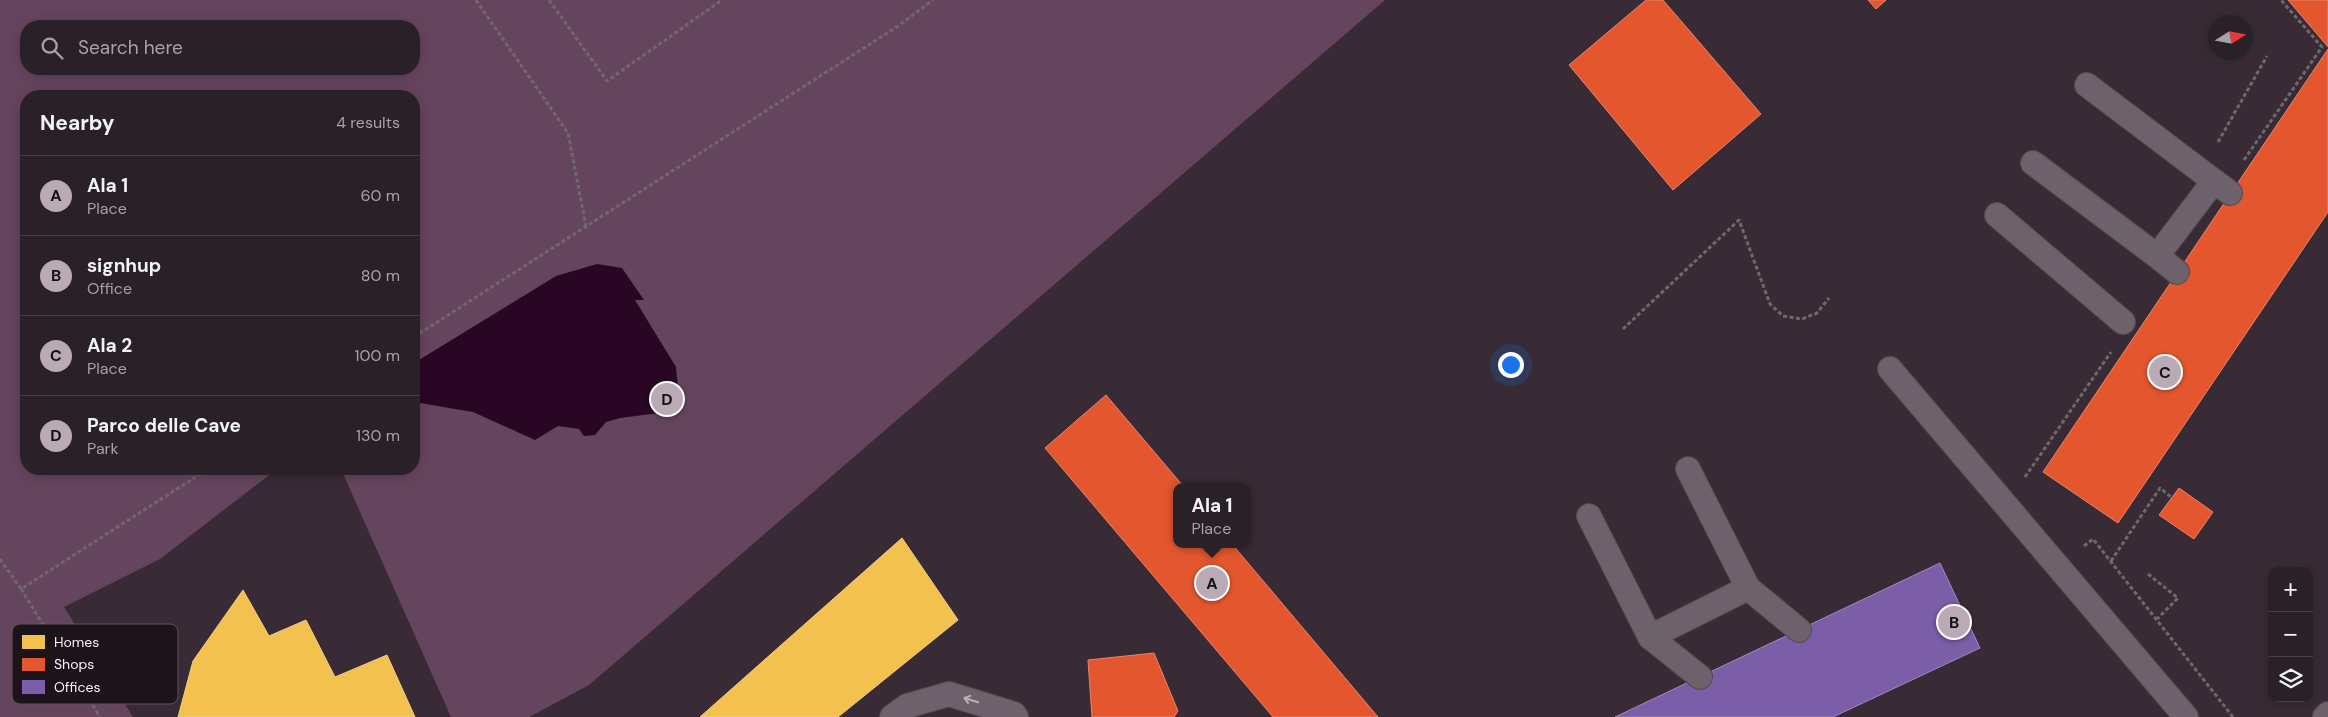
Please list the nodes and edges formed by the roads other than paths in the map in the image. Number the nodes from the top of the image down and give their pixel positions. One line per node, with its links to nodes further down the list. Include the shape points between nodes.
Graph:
1 (2087, 85): 4 (lane, via 2218,183)
2 (2033, 164): 4 (lane)
3 (1997, 215): 6 (lane)
4 (2157, 256): 5 (lane)
5 (2177, 272)
6 (2123, 322)
7 (1890, 369): 17 (lane)
8 (1688, 469): 10 (lane)
9 (1589, 516): 12 (lane)
10 (1748, 588): 11 (lane); 12 (lane)
11 (1799, 630)
12 (1650, 637): 13 (lane)
13 (1700, 677)
14 (2328, 714): 18 (lane)
15 (892, 717): 16 (lane, one-way to 15, via 949,694 907,706)
16 (1016, 717)
17 (2186, 717)
18 (2324, 717)

